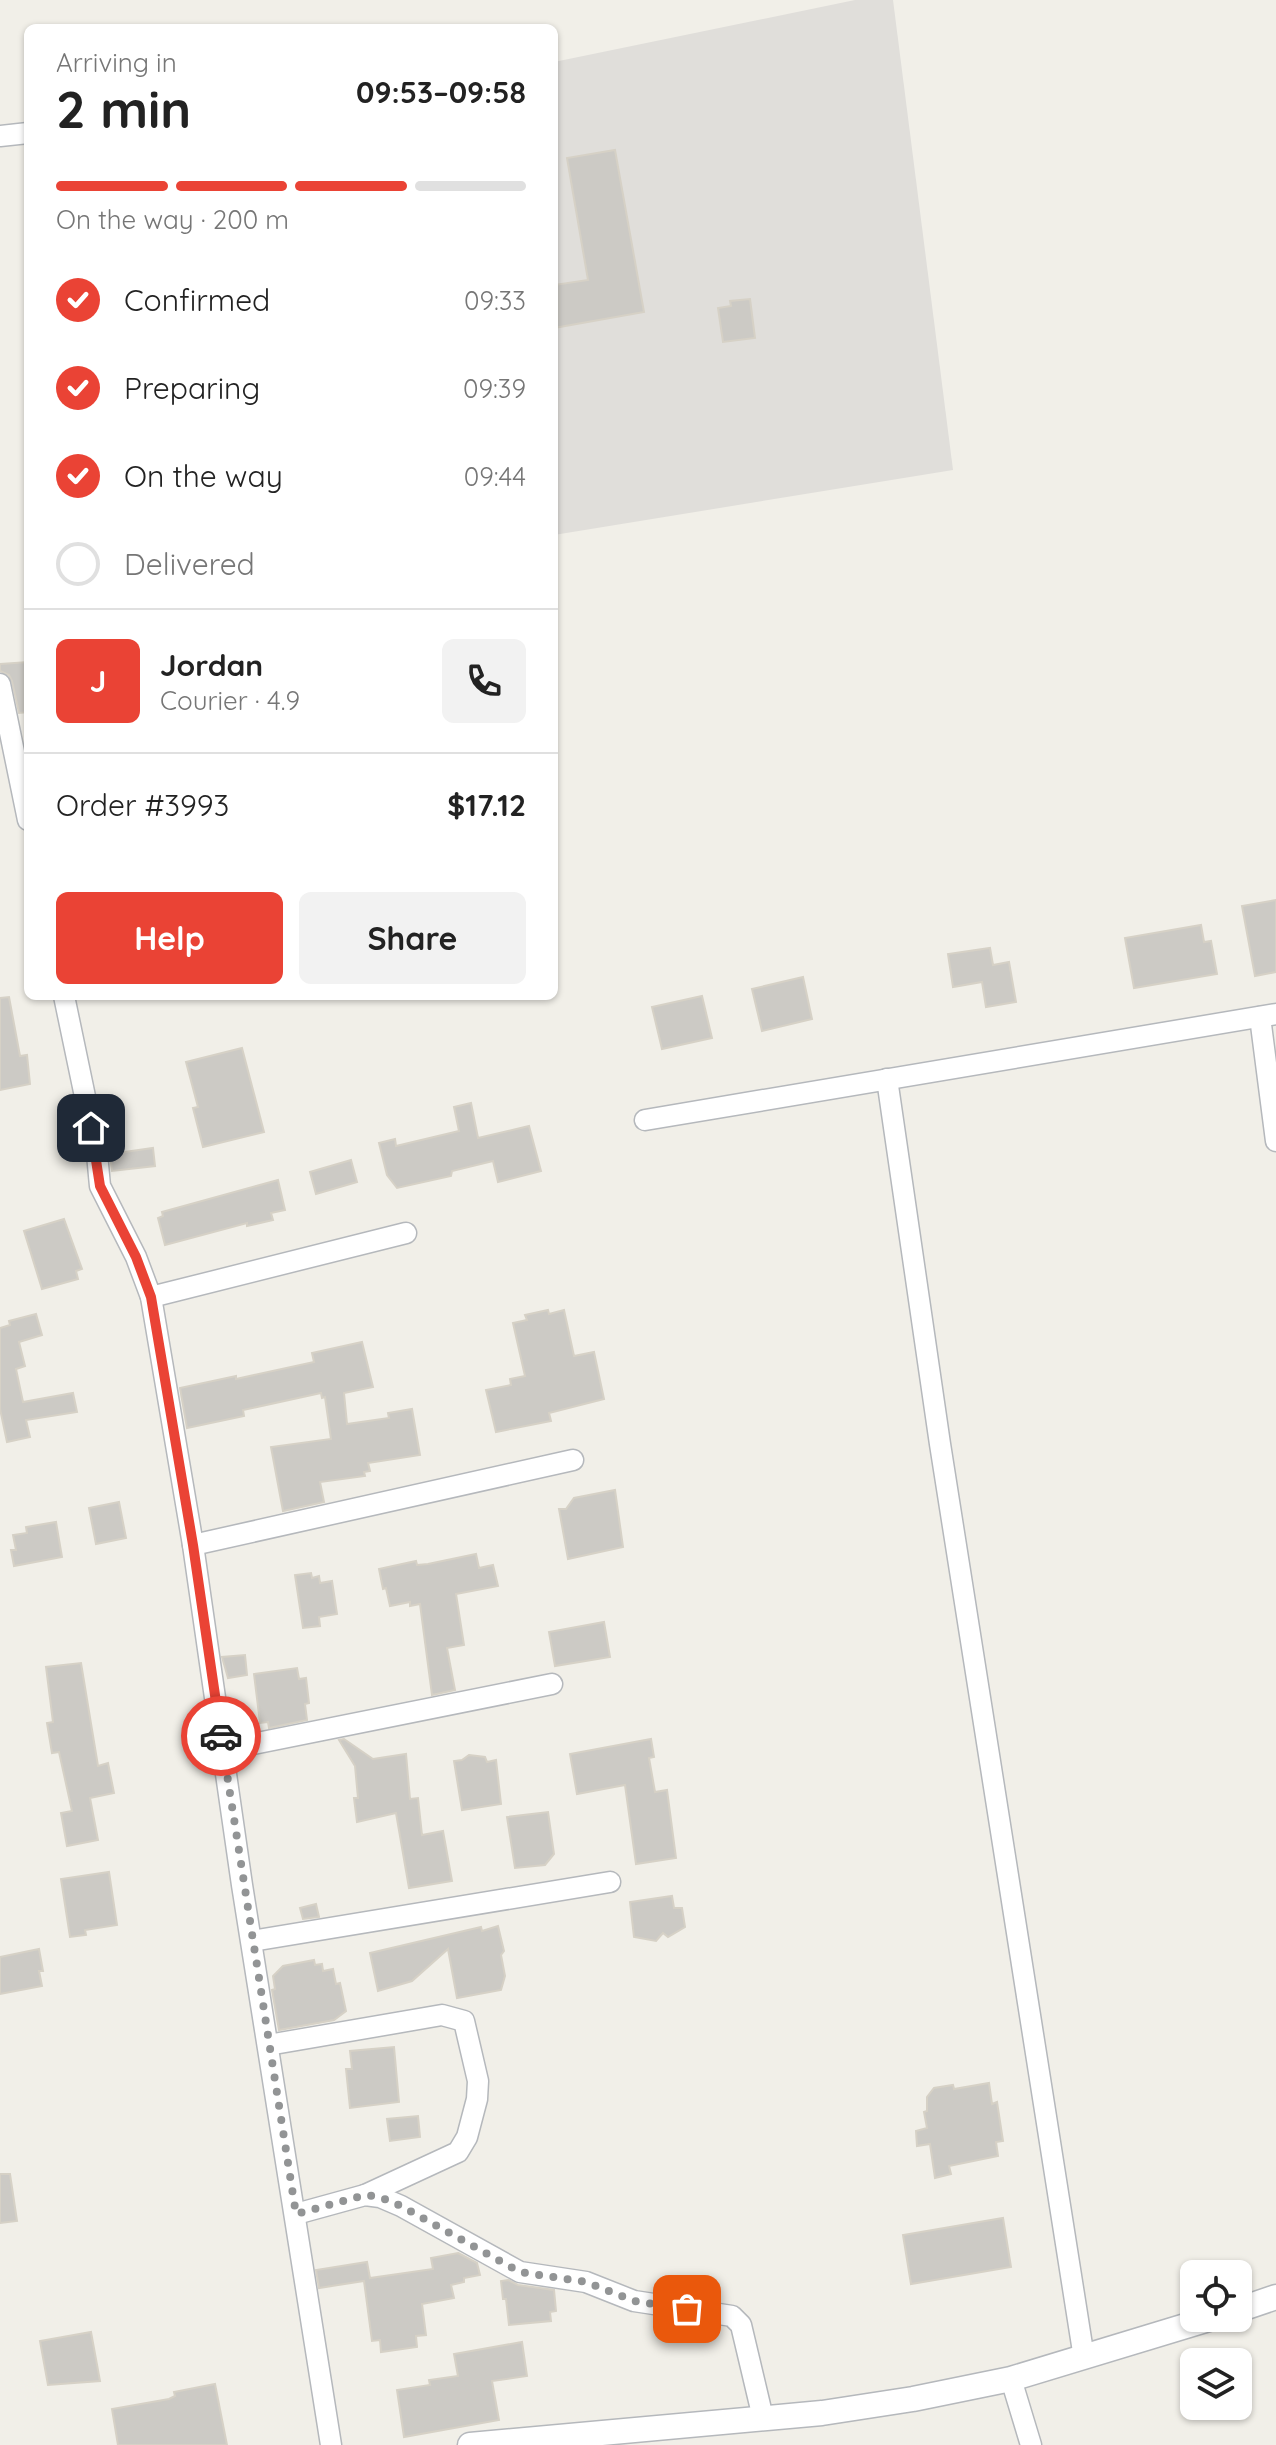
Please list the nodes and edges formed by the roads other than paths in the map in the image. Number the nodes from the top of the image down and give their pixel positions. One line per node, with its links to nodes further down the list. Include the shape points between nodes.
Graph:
1 (24, 133): 2 (street)
2 (0, 136)
3 (0, 684): 4 (street)
4 (19, 727): 5 (street)
5 (24, 779)
6 (65, 1000): 12 (street, via 100,1186)
7 (1268, 1016): 8 (street); 10 (street)
8 (887, 1079): 9 (street); 25 (street)
9 (645, 1120)
10 (1276, 1141)
11 (406, 1233): 12 (street)
12 (151, 1297): 14 (street)
13 (573, 1460): 14 (street)
14 (193, 1545): 16 (street)
15 (552, 1684): 16 (street)
16 (223, 1750): 18 (street)
17 (610, 1882): 18 (street)
18 (252, 1941): 19 (street)
19 (268, 2045): 20 (street, via 442,2015 464,2021 478,2081 467,2137 458,2152); 21 (street)
20 (365, 2195): 21 (street); 27 (street, via 401,2206 520,2272 586,2282 634,2301 732,2316 741,2325)
21 (296, 2214): 28 (street)
22 (1276, 2297): 23 (street)
23 (1252, 2305)
24 (1180, 2328): 25 (street)
25 (1084, 2358): 26 (street)
26 (1011, 2379): 27 (street, via 866,2407); 30 (street)
27 (763, 2418): 29 (street)
28 (331, 2445)
29 (470, 2445)
30 (1031, 2445)

